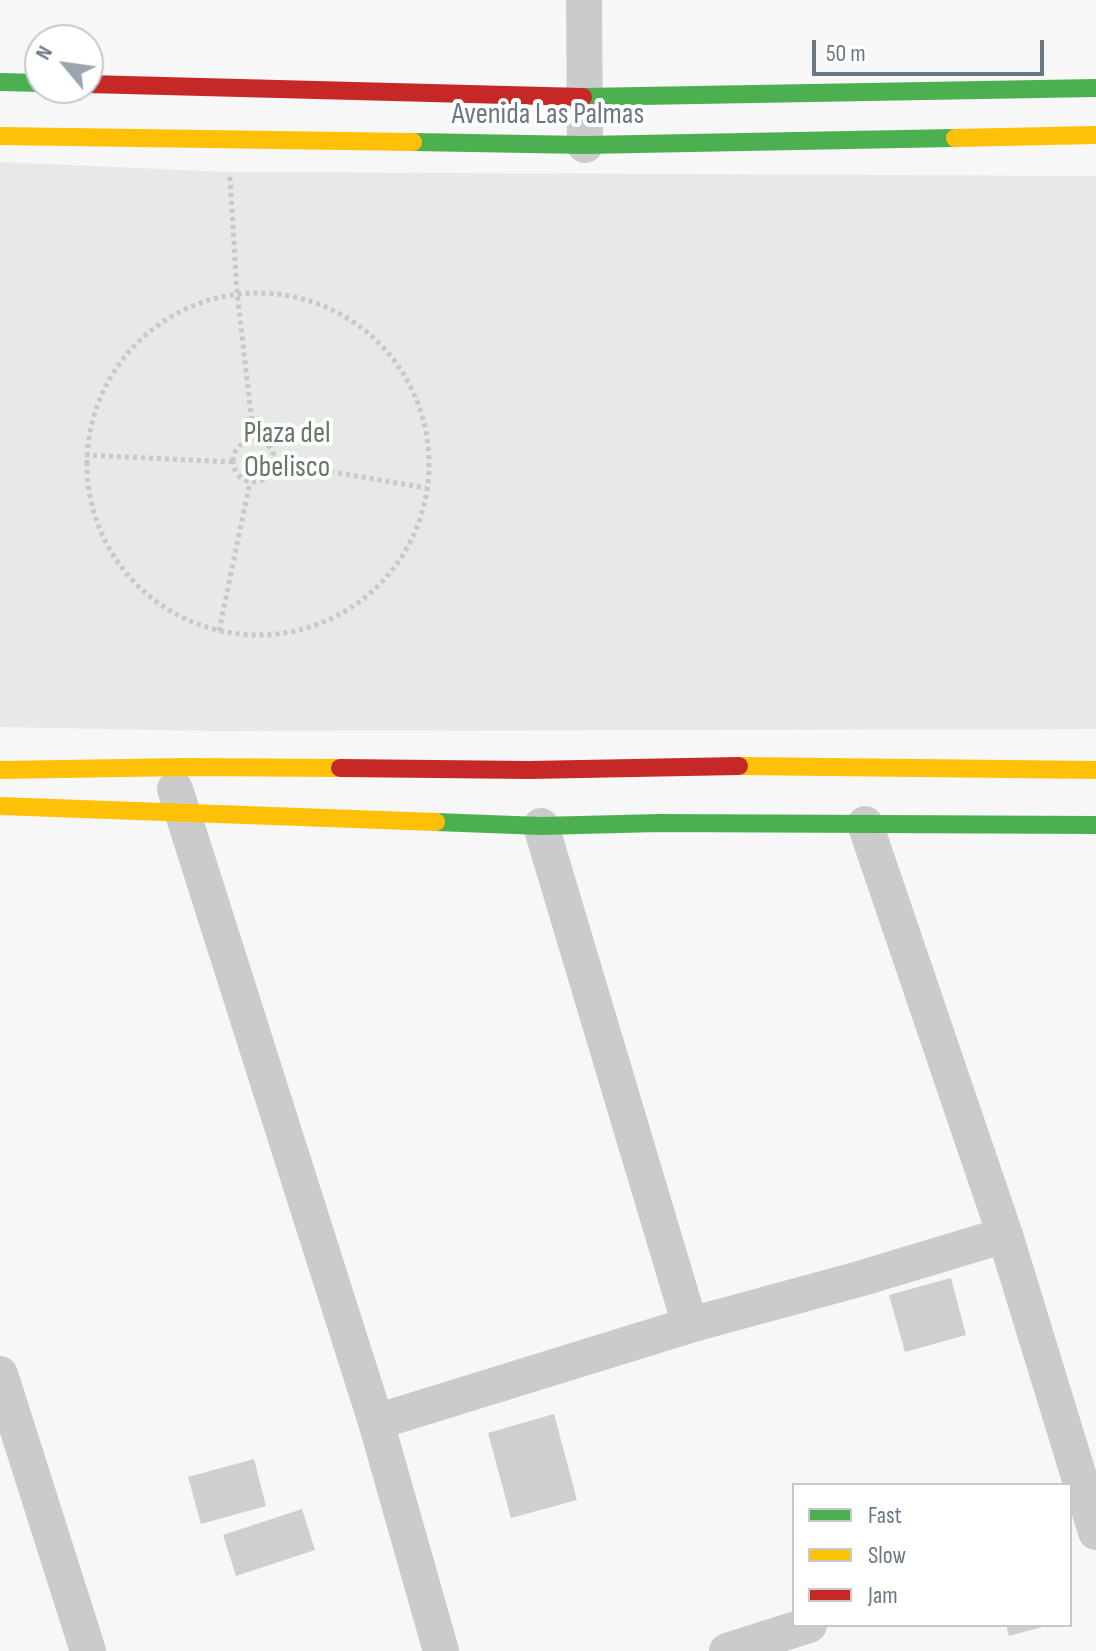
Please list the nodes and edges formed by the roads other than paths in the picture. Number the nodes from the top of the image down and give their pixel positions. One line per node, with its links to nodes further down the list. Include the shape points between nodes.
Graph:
1 (584, 0): 6 (street)
2 (0, 82): 3 (street)
3 (24, 83)
4 (104, 84): 6 (street, Avenida Las Palmas)
5 (1096, 88): 6 (street, Avenida Las Palmas)
6 (584, 97): 9 (street)
7 (1096, 135): 9 (street, Avenida Las Palmas)
8 (0, 136): 9 (street, Avenida Las Palmas)
9 (585, 145)
10 (168, 767): 11 (street); 12 (street); 14 (street)
11 (0, 770)
12 (1096, 770)
13 (0, 806): 14 (street)
14 (181, 812): 17 (street); 21 (street)
15 (865, 824): 16 (street); 17 (street); 18 (street)
16 (1096, 825)
17 (541, 826): 19 (street)
18 (1005, 1235): 19 (street); 22 (street)
19 (690, 1325): 21 (street)
20 (0, 1374): 25 (street)
21 (376, 1422): 26 (street)
22 (1096, 1533): 23 (street)
23 (1072, 1541)
24 (803, 1627): 27 (street)
25 (88, 1651)
26 (441, 1651)
27 (727, 1651)

